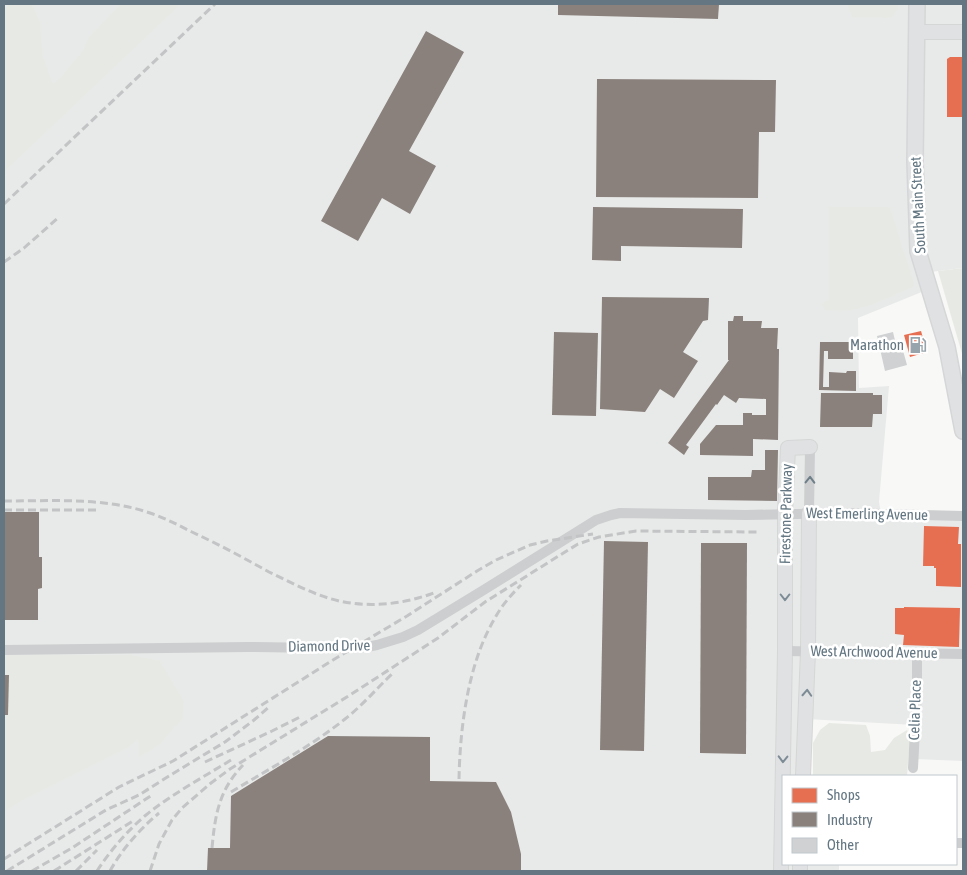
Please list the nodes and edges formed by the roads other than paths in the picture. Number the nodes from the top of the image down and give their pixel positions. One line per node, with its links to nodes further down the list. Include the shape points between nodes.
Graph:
1 (917, 4): 2 (main road, South Main Street)
2 (917, 32): 3 (street); 4 (main road, South Main Street, via 915,161 918,250 947,347)
3 (963, 32)
4 (963, 431)
5 (810, 447): 6 (street, Firestone Parkway, via 788,448); 7 (street, Firestone Parkway, one-way to 5)
6 (785, 513): 7 (street, West Emerling Avenue); 8 (street, West Emerling Avenue); 11 (street, Firestone Parkway, one-way to 11)
7 (809, 513): 9 (street, West Emerling Avenue); 12 (street, Firestone Parkway)
8 (680, 514): 10 (street, Diamond Drive, via 620,513 596,520 418,630 377,646)
9 (963, 516)
10 (4, 650)
11 (785, 651): 12 (street, West Archwood Avenue); 16 (street, Firestone Parkway, one-way to 16)
12 (808, 651): 13 (street, West Archwood Avenue); 17 (street, Firestone Parkway, one-way to 12)
13 (917, 653): 14 (street, West Archwood Avenue); 15 (street, Celia Place)
14 (963, 654)
15 (913, 768)
16 (783, 775)
17 (803, 775)
18 (782, 842): 19 (street, Firestone Parkway)
19 (781, 871)

